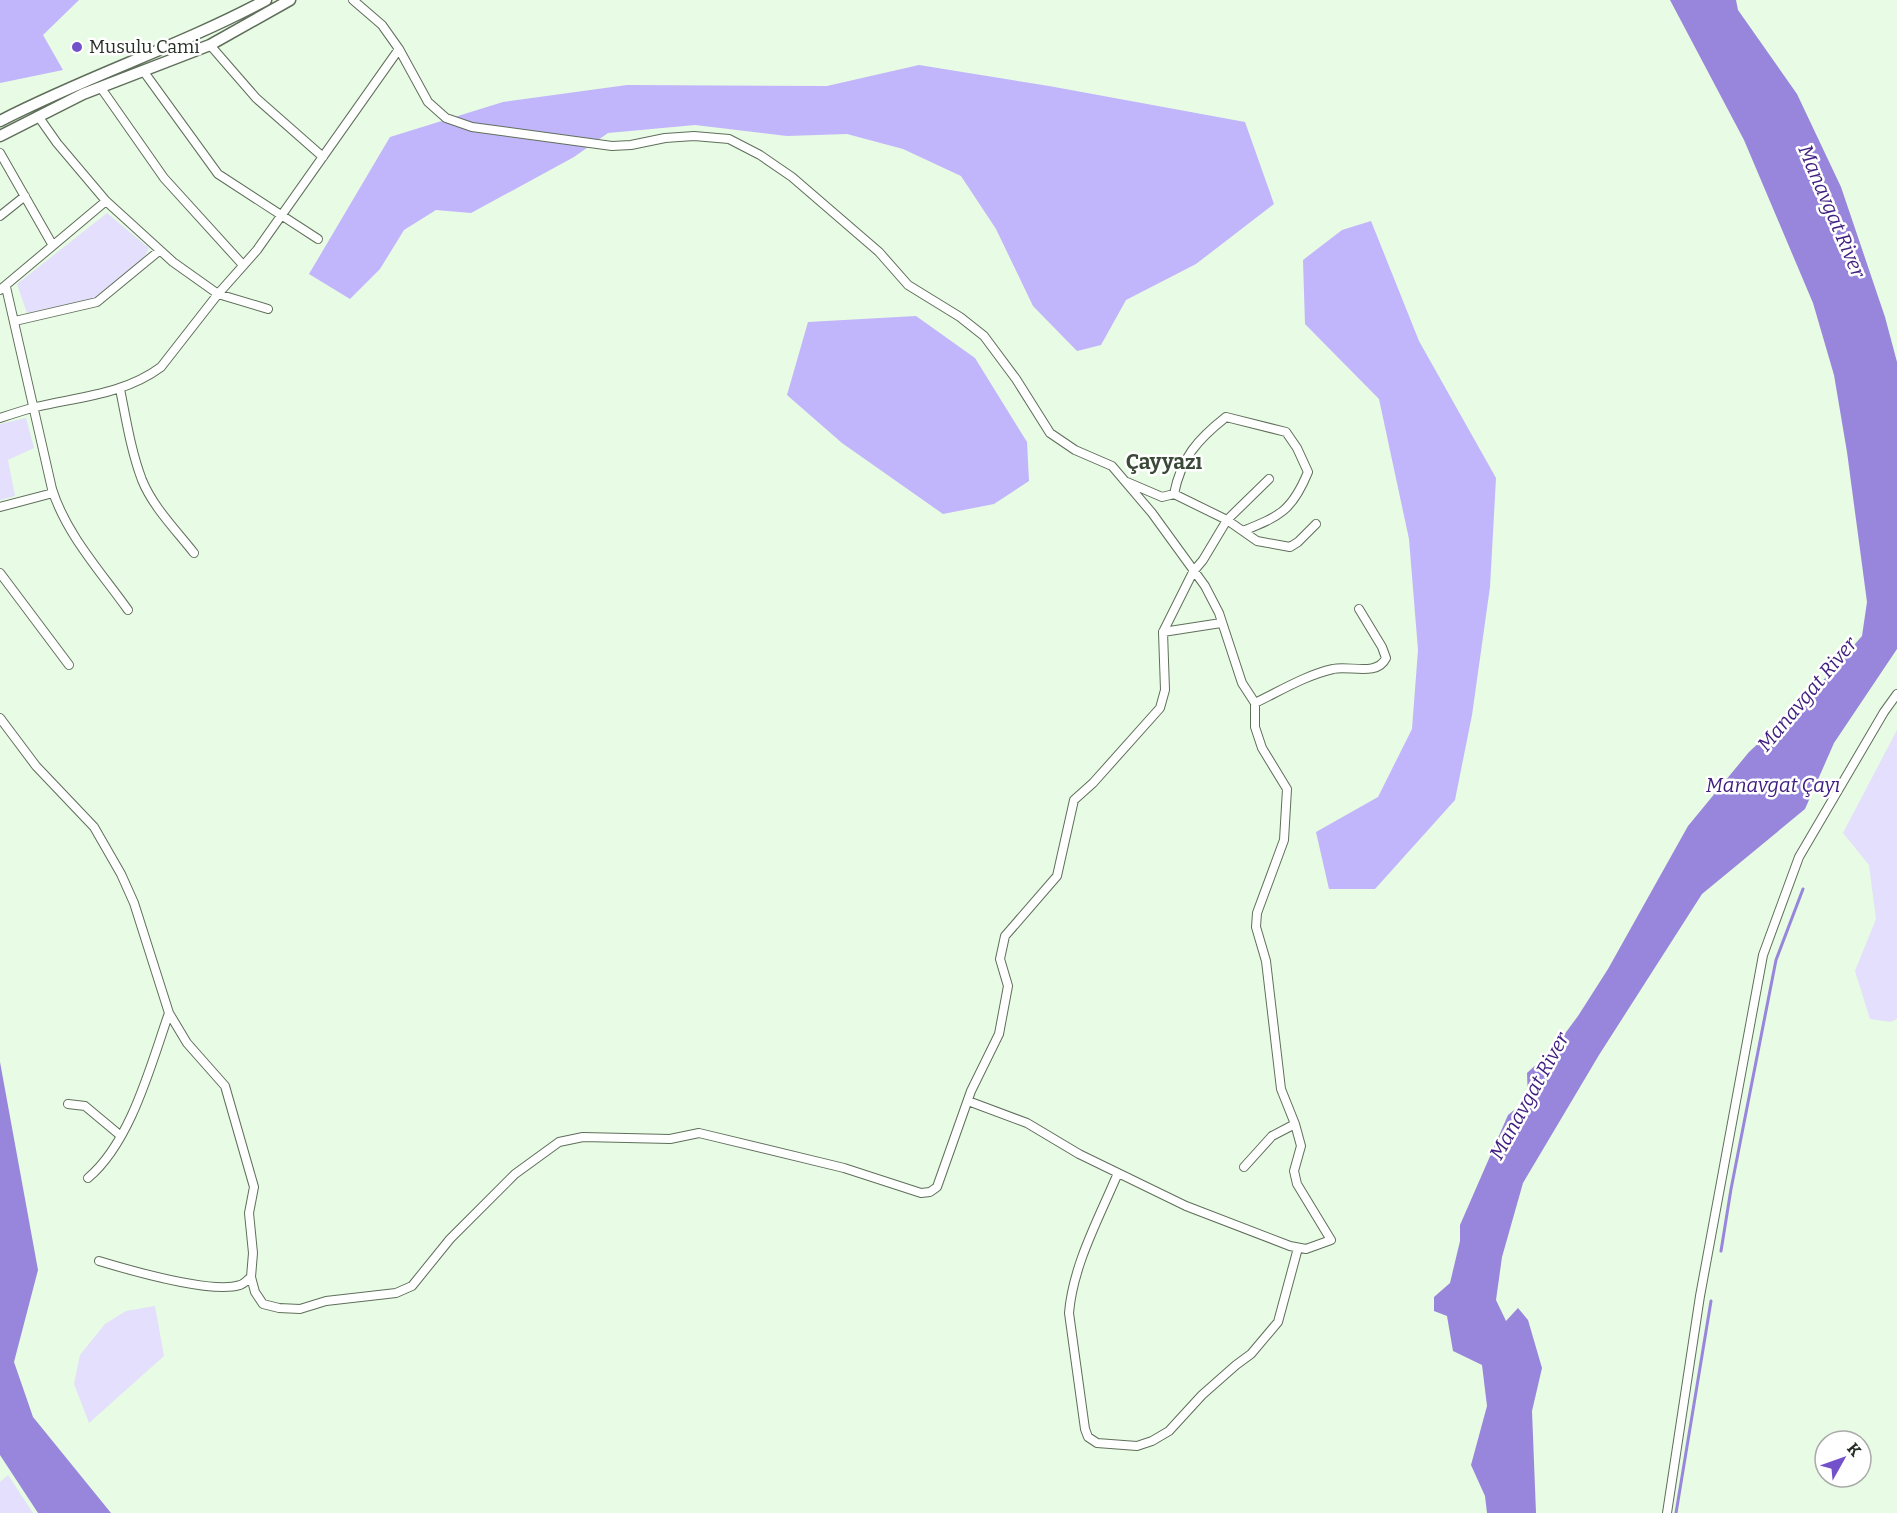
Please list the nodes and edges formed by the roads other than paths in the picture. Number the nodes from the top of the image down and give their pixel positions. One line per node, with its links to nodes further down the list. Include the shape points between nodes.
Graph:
1 (266, 0): 9 (street, via 200,34 72,86)
2 (290, 0): 4 (street)
3 (353, 0): 5 (street, via 382,25)
4 (210, 45): 6 (street); 12 (street, via 256,98)
5 (399, 49): 12 (street); 29 (street, via 428,102 446,118 472,128 612,146 694,136 729,139 760,155 852,228 908,285 984,336 1050,433 1075,450 1112,466)
6 (144, 72): 7 (street); 16 (street, via 218,174)
7 (101, 88): 8 (street); 20 (street, via 164,178)
8 (38, 116): 10 (street); 14 (street)
9 (0, 121)
10 (0, 136)
11 (0, 153): 13 (street)
12 (323, 157): 16 (street)
13 (25, 196): 15 (street); 18 (street)
14 (106, 201): 18 (street); 19 (street)
15 (0, 216)
16 (281, 216): 17 (street); 20 (street)
17 (318, 239)
18 (52, 244): 21 (street)
19 (159, 250): 22 (street); 24 (street, via 97,302)
20 (243, 265): 22 (street)
21 (3, 288): 24 (street)
22 (218, 294): 23 (street); 25 (street, via 161,367)
23 (268, 309)
24 (15, 321): 26 (street)
25 (120, 389): 26 (street); 36 (street, via 143,481 156,505)
26 (33, 408): 27 (street); 30 (street)
27 (0, 418)
28 (1269, 479): 33 (street)
29 (1123, 481): 31 (street, via 1162,497); 37 (street, via 1152,513)
30 (53, 493): 32 (street); 40 (street, via 68,524)
31 (1174, 494): 33 (street); 35 (street, via 1194,446 1226,417 1286,432 1308,472 1302,486 1289,507)
32 (0, 507)
33 (1227, 520): 35 (street); 37 (street)
34 (1316, 524): 35 (street, via 1290,547 1257,541)
35 (1243, 531)
36 (194, 553)
37 (1193, 572): 41 (street, via 1219,613); 42 (street)
38 (0, 573): 43 (street)
39 (1359, 609): 45 (street, via 1382,647 1384,663 1363,669 1335,668)
40 (128, 610)
41 (1221, 623): 42 (street); 45 (street, via 1242,683)
42 (1162, 632): 48 (street, via 1166,690 1160,708 1074,800 1057,876 1005,936 1000,959 1008,986 999,1034)
43 (69, 665)
44 (1897, 694): 58 (street, via 1799,858 1763,955 1700,1296)
45 (1255, 703): 50 (street, via 1255,727 1262,748 1287,789 1284,840 1257,913 1256,927 1266,960 1281,1089)
46 (0, 718): 47 (street, via 36,766 93,827 121,874 135,903)
47 (169, 1013): 51 (street); 57 (street, via 187,1043 225,1086 254,1187 249,1213)
48 (968, 1101): 53 (street, via 1027,1123); 57 (street, via 937,1187 930,1192 921,1193 844,1168 699,1133 670,1139 584,1137 559,1142 516,1174 450,1239 412,1286 396,1293 326,1301 300,1309 279,1308 263,1304)
49 (68, 1104): 51 (street, via 85,1106)
50 (1295, 1124): 52 (street, via 1272,1136); 55 (street, via 1301,1146 1294,1170 1297,1184 1331,1240 1306,1250)
51 (121, 1136): 54 (street, via 99,1169)
52 (1244, 1167)
53 (1118, 1173): 55 (street, via 1186,1206); 55 (street, via 1070,1295 1069,1314 1085,1429 1097,1443 1137,1446 1152,1442 1169,1431 1202,1395 1251,1354 1278,1322)
54 (88, 1178)
55 (1298, 1248)
56 (99, 1261): 57 (street, via 211,1287 240,1285)
57 (251, 1277)
58 (1667, 1513)

